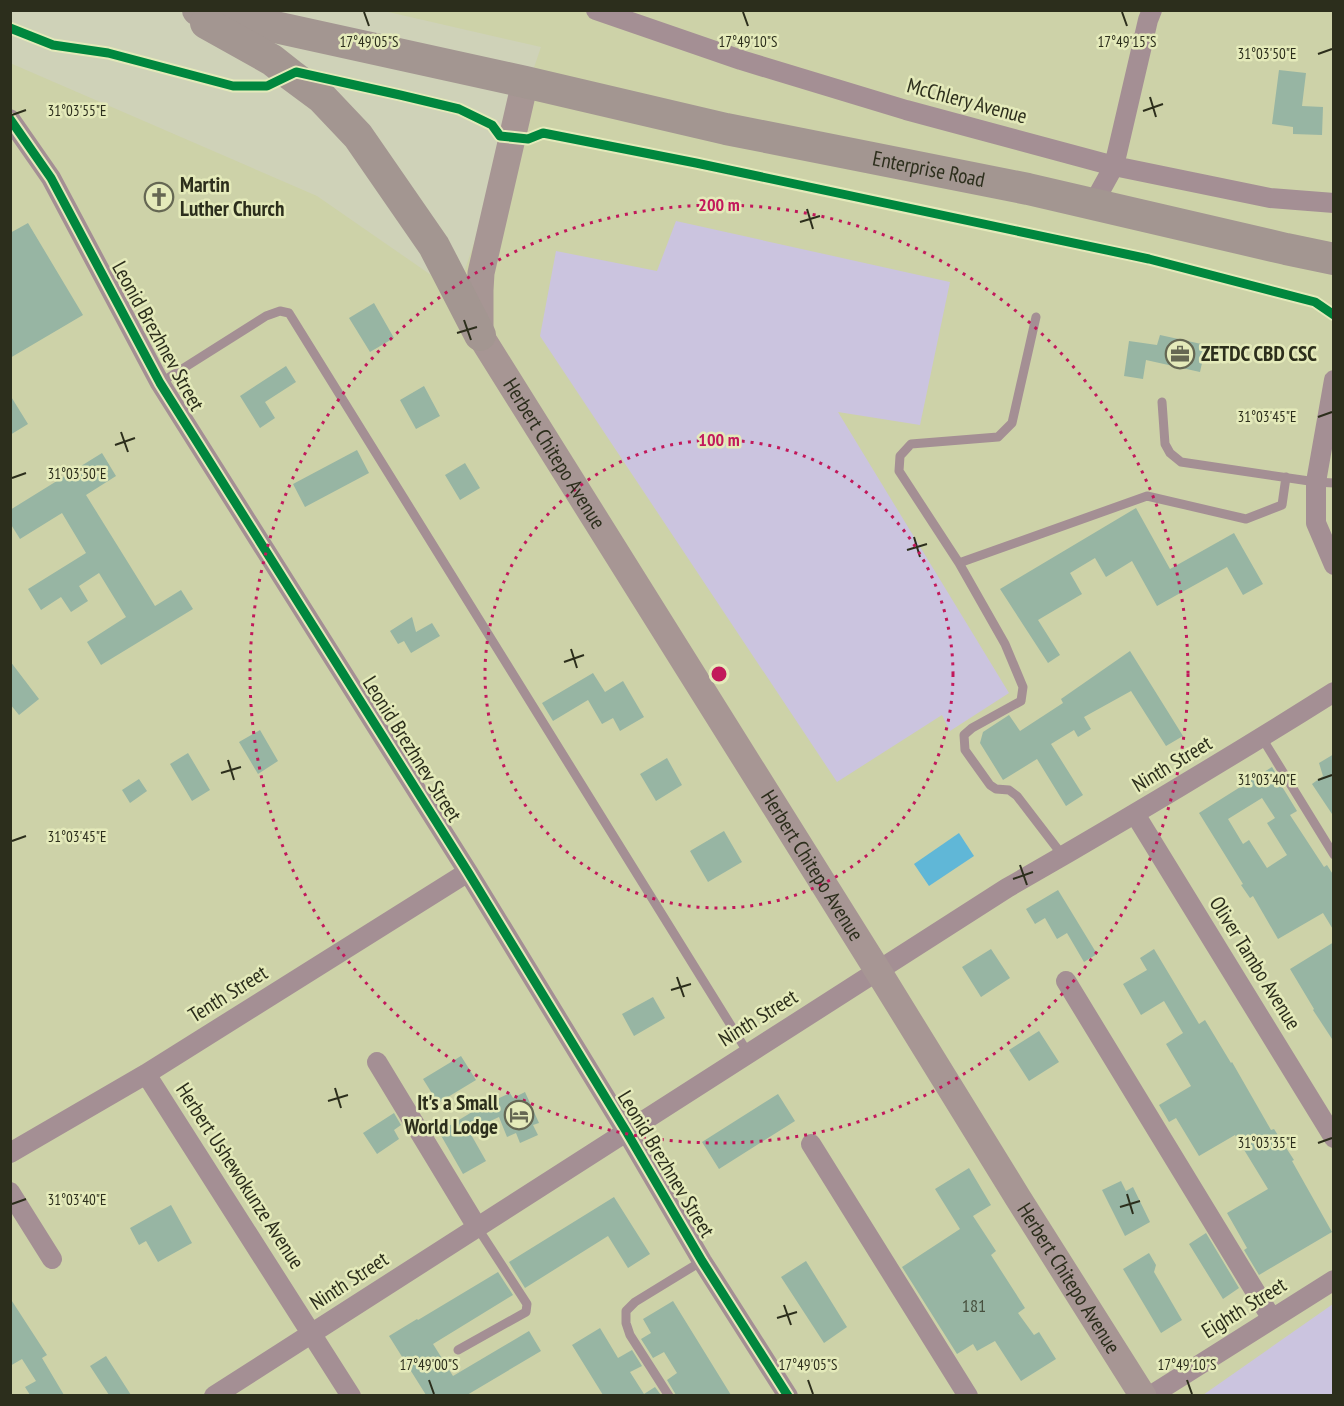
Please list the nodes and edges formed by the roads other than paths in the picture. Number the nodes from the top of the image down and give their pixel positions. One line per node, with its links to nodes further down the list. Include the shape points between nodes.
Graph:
1 (182, 10): 12 (highway, via 272,60 322,98 358,136 434,246)
2 (198, 10): 5 (highway, Enterprise Road)
3 (596, 10): 7 (street, McChlery Avenue, via 796,77)
4 (1152, 10): 7 (street)
5 (525, 82): 9 (highway, Enterprise Road, via 726,129); 12 (main road, via 481,273)
6 (10, 119): 14 (street, Leonid Brezhnev Street, via 51,178)
7 (1114, 166): 8 (street, McChlery Avenue, via 1270,198); 9 (street)
8 (1334, 202)
9 (1093, 204): 10 (highway, Enterprise Road)
10 (1334, 259)
11 (1036, 317): 18 (lane, via 1012,423 998,437 911,444 900,456 899,471)
12 (480, 335): 26 (main road, Herbert Chitepo Avenue)
13 (1334, 380): 17 (street)
14 (160, 383): 25 (street, Leonid Brezhnev Street); 28 (lane, via 266,316 280,311 289,313)
15 (1162, 402): 16 (lane, via 1165,444 1181,462)
16 (1286, 477): 17 (lane); 18 (lane, via 1282,506 1246,519 1147,496)
17 (1325, 483): 19 (street, via 1316,523)
18 (959, 563): 24 (lane, via 1005,644 1023,687 1021,702 964,735 965,750 990,785 1017,796)
19 (1334, 565)
20 (1334, 692): 21 (street, Ninth Street)
21 (1262, 738): 22 (street, Ninth Street); 23 (lane)
22 (1135, 814): 24 (street, Ninth Street); 32 (street, Oliver Tambo Avenue)
23 (1334, 855)
24 (1063, 856): 26 (street, Ninth Street)
25 (468, 872): 30 (street, Tenth Street); 31 (street, Leonid Brezhnev Street)
26 (878, 971): 28 (street, Ninth Street); 48 (main road, Herbert Chitepo Avenue)
27 (1066, 981): 40 (street)
28 (748, 1053): 31 (street, Ninth Street)
29 (377, 1062): 36 (street)
30 (146, 1074): 34 (street, Tenth Street); 41 (street, Herbert Ushewokunze Avenue)
31 (626, 1131): 36 (street, Ninth Street); 38 (street, Leonid Brezhnev Street)
32 (1334, 1138)
33 (811, 1144): 47 (street)
34 (10, 1153)
35 (10, 1192): 37 (street)
36 (477, 1227): 41 (street, Ninth Street); 42 (lane, via 527,1304 526,1312)
37 (52, 1259)
38 (702, 1261): 45 (lane, via 626,1311 630,1335); 46 (street, Leonid Brezhnev Street)
39 (1334, 1280): 40 (street, Eighth Street)
40 (1272, 1319): 49 (street, Eighth Street)
41 (312, 1333): 43 (street, Ninth Street); 44 (street, Herbert Ushewokunze Avenue)
42 (458, 1350)
43 (214, 1395)
44 (351, 1395)
45 (669, 1395)
46 (788, 1395)
47 (968, 1395)
48 (1143, 1395)
49 (1150, 1395)

